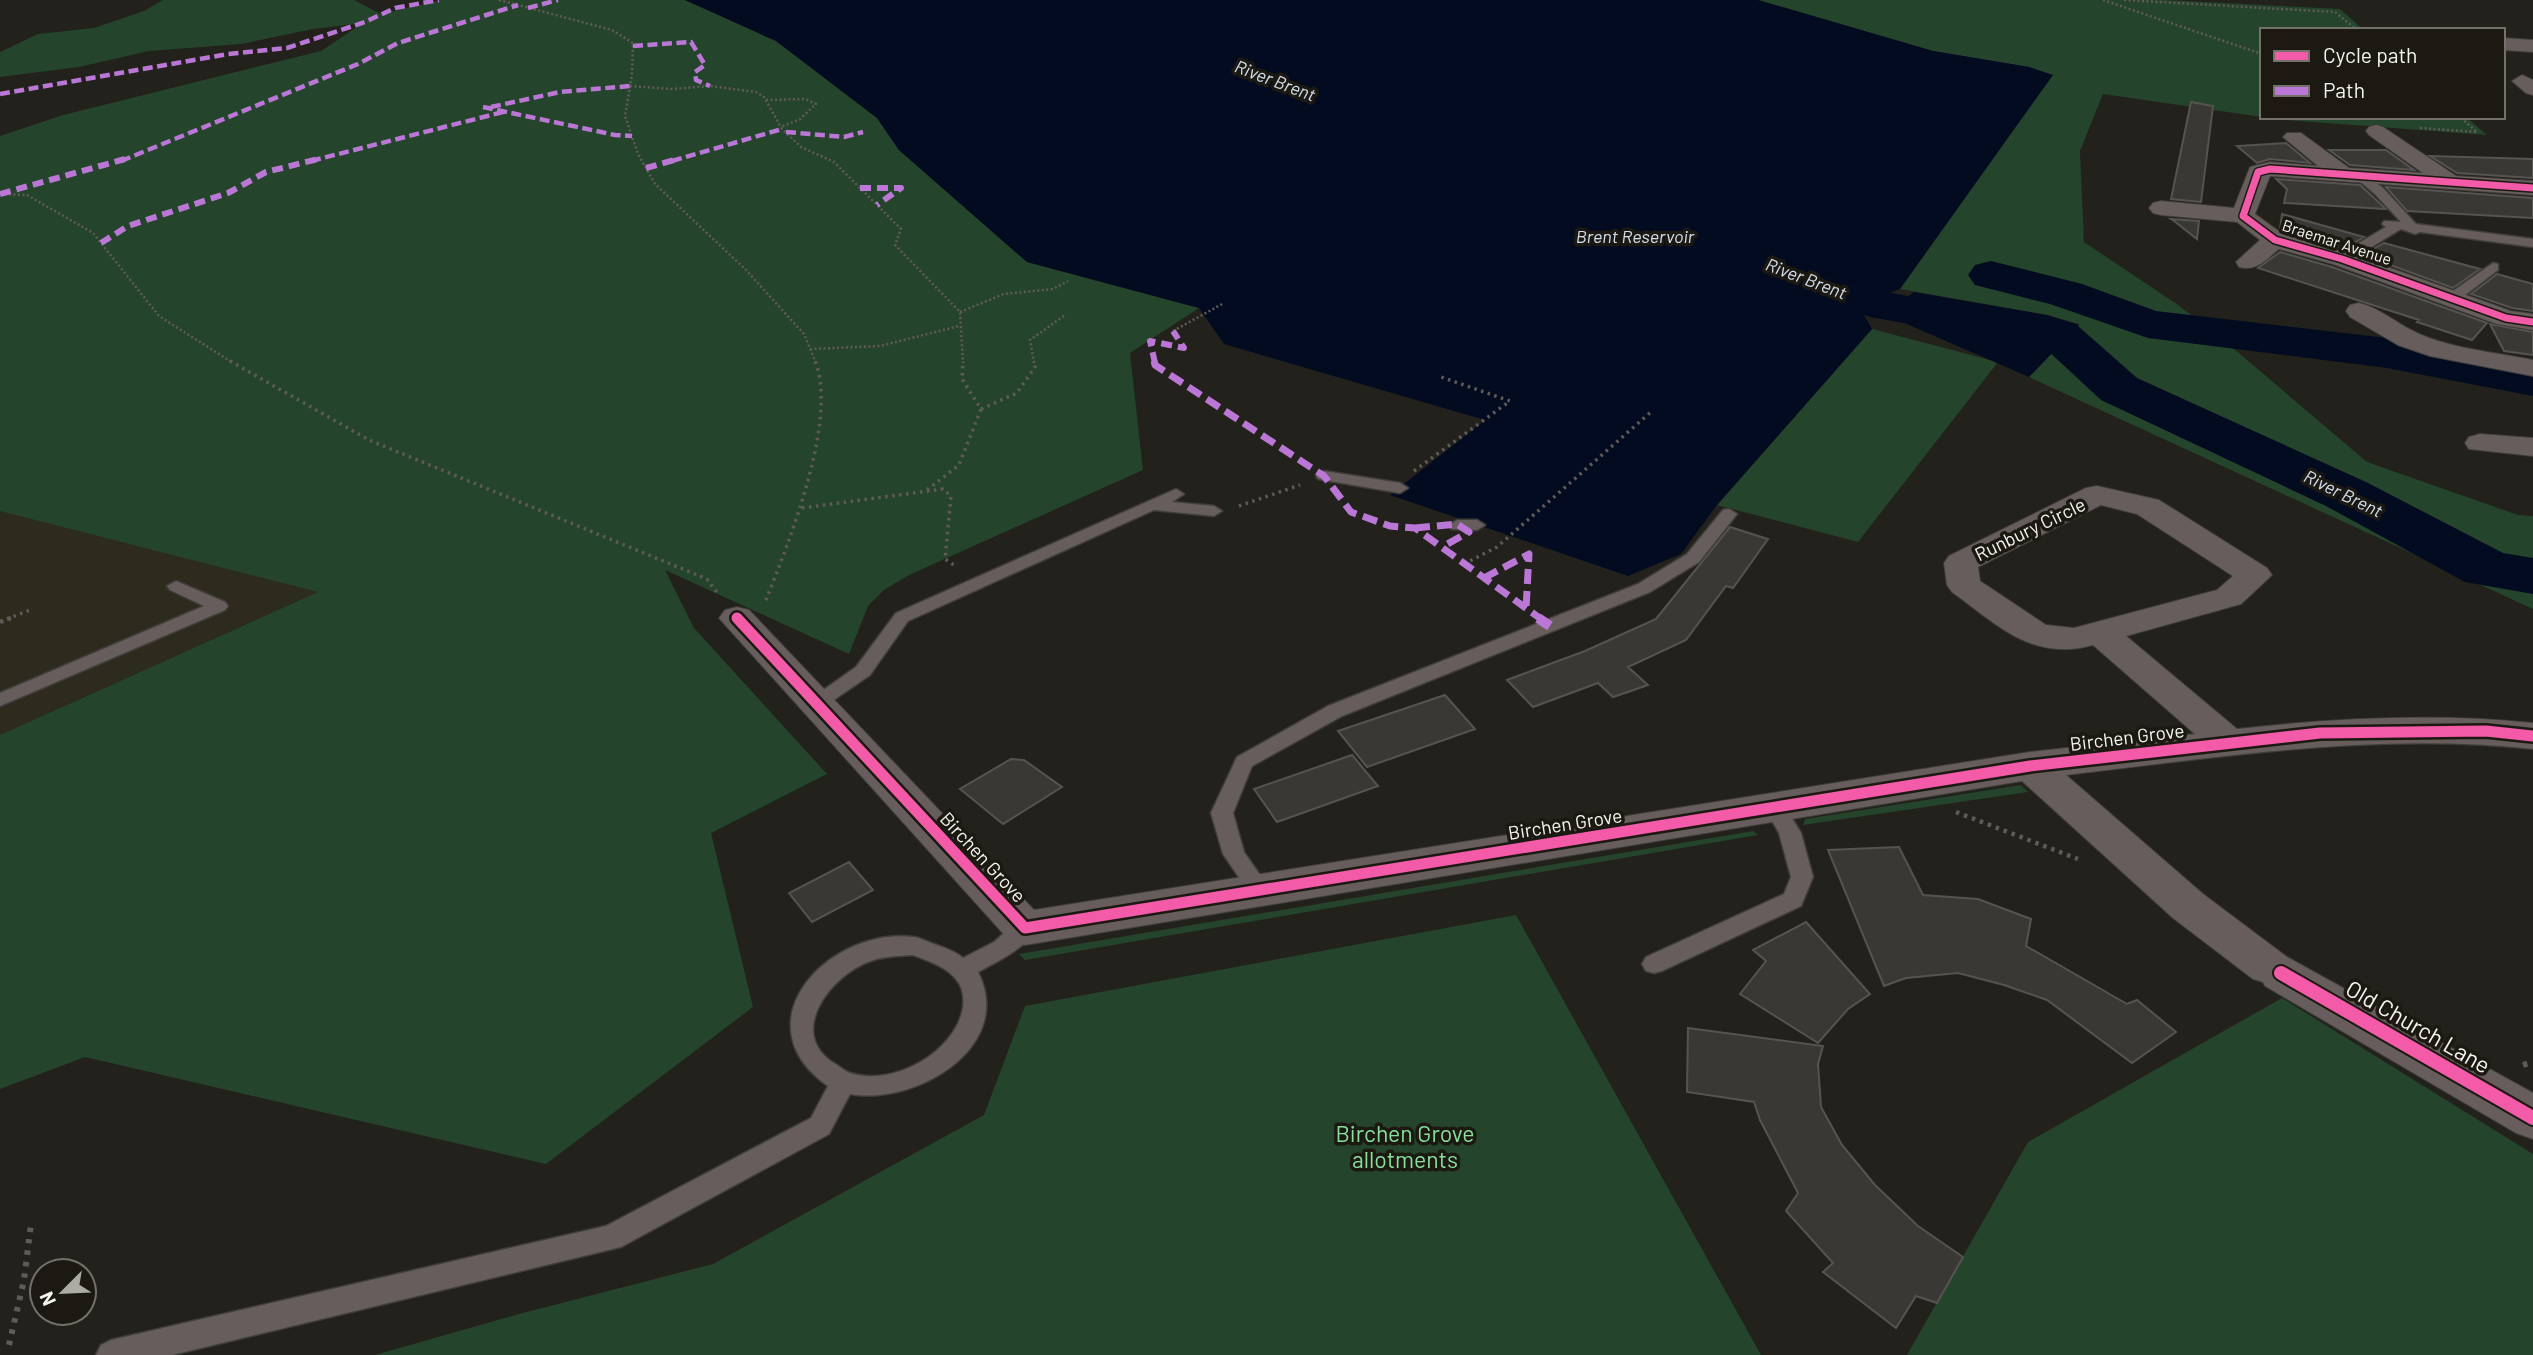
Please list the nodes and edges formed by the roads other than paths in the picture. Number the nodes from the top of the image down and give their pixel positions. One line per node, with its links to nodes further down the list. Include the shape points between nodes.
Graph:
1 (2505, 44): 2 (street)
2 (2533, 46)
3 (2376, 131): 6 (street)
4 (2294, 137): 5 (street)
5 (2352, 175): 6 (street); 9 (street, via 2258,172); 10 (lane, via 2379,191)
6 (2449, 181): 7 (street)
7 (2533, 188)
8 (2161, 208): 9 (street)
9 (2243, 216): 11 (street, Braemar Avenue)
10 (2415, 230): 12 (lane); 13 (lane, via 2394,225)
11 (2275, 240): 13 (street, Braemar Avenue); 14 (street)
12 (2533, 243)
13 (2342, 259): 16 (street, Braemar Avenue)
14 (2248, 262)
15 (2493, 267): 16 (lane)
16 (2451, 299): 18 (street, Braemar Avenue)
17 (2359, 311): 20 (street, via 2408,339)
18 (2506, 318): 19 (street, Braemar Avenue); 20 (street)
19 (2533, 322)
20 (2464, 354): 21 (street)
21 (2533, 368)
22 (2480, 443): 23 (street)
23 (2533, 447)
24 (1324, 475): 25 (lane)
25 (1396, 487)
26 (1176, 494): 27 (lane)
27 (1153, 505): 28 (lane); 36 (lane, via 902,617 863,671)
28 (1214, 511)
29 (1729, 514): 41 (lane, via 1693,558 1644,588 1335,711 1244,762 1222,813 1234,854)
30 (1457, 525): 31 (lane)
31 (1477, 525)
32 (176, 586): 35 (lane, via 219,606)
33 (750, 613): 36 (street, Birchen Grove)
34 (2101, 633): 34 (street, Runbury Circle, via 2074,639 2037,635 1964,584 1961,563 2097,495 2148,507 2255,575 2229,597); 38 (street)
35 (0, 700)
36 (815, 703): 42 (street, Birchen Grove)
37 (2533, 736): 38 (street, Birchen Grove, via 2486,731 2320,733)
38 (2229, 743): 39 (street, Birchen Grove)
39 (2030, 766): 40 (street, Birchen Grove); 46 (street, Old Church Lane, via 2188,906 2275,969)
40 (1775, 807): 41 (street, Birchen Grove); 43 (lane, via 1790,833 1802,877 1793,900)
41 (1261, 892): 42 (street, Birchen Grove)
42 (1025, 928): 44 (lane, via 1002,948)
43 (1654, 964)
44 (964, 969): 45 (lane, via 976,1000 973,1021 963,1042 945,1060 896,1083 869,1086); 45 (lane, via 939,952 914,946 860,954 836,968 816,987 804,1009 801,1031 806,1053 821,1070)
45 (844, 1082): 47 (lane, via 820,1126 611,1238)
46 (2533, 1118)
47 (110, 1355)

